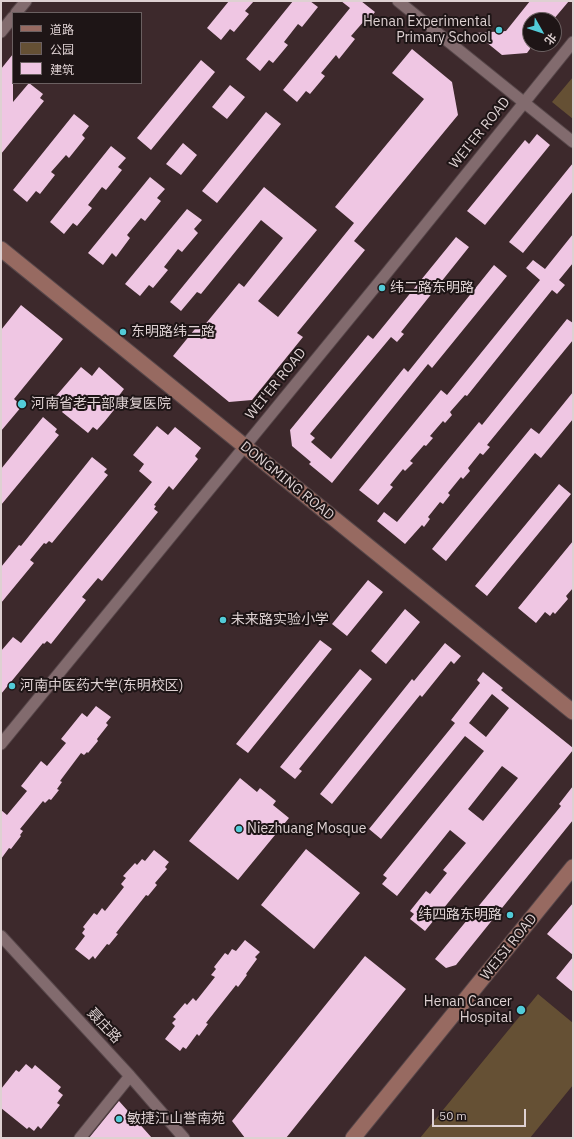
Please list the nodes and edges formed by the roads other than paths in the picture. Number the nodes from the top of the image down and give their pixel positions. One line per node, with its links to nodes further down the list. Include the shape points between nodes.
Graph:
1 (26, 1): 3 (street)
2 (398, 1): 7 (street)
3 (17, 12)
4 (12, 18): 5 (street)
5 (1, 32)
6 (573, 42): 7 (street, WEI'ER ROAD)
7 (524, 103): 8 (street); 10 (street, WEI'ER ROAD)
8 (573, 142)
9 (1, 249): 10 (street, DONGMING ROAD)
10 (244, 447): 11 (street, DONGMING ROAD); 12 (street, WEI'ER ROAD)
11 (573, 712)
12 (1, 744)
13 (573, 867): 18 (street, WEISI ROAD)
14 (1, 936): 15 (street, 聂庄路)
15 (130, 1076): 16 (street); 17 (street, 聂庄路)
16 (80, 1138)
17 (184, 1138)
18 (353, 1138)

